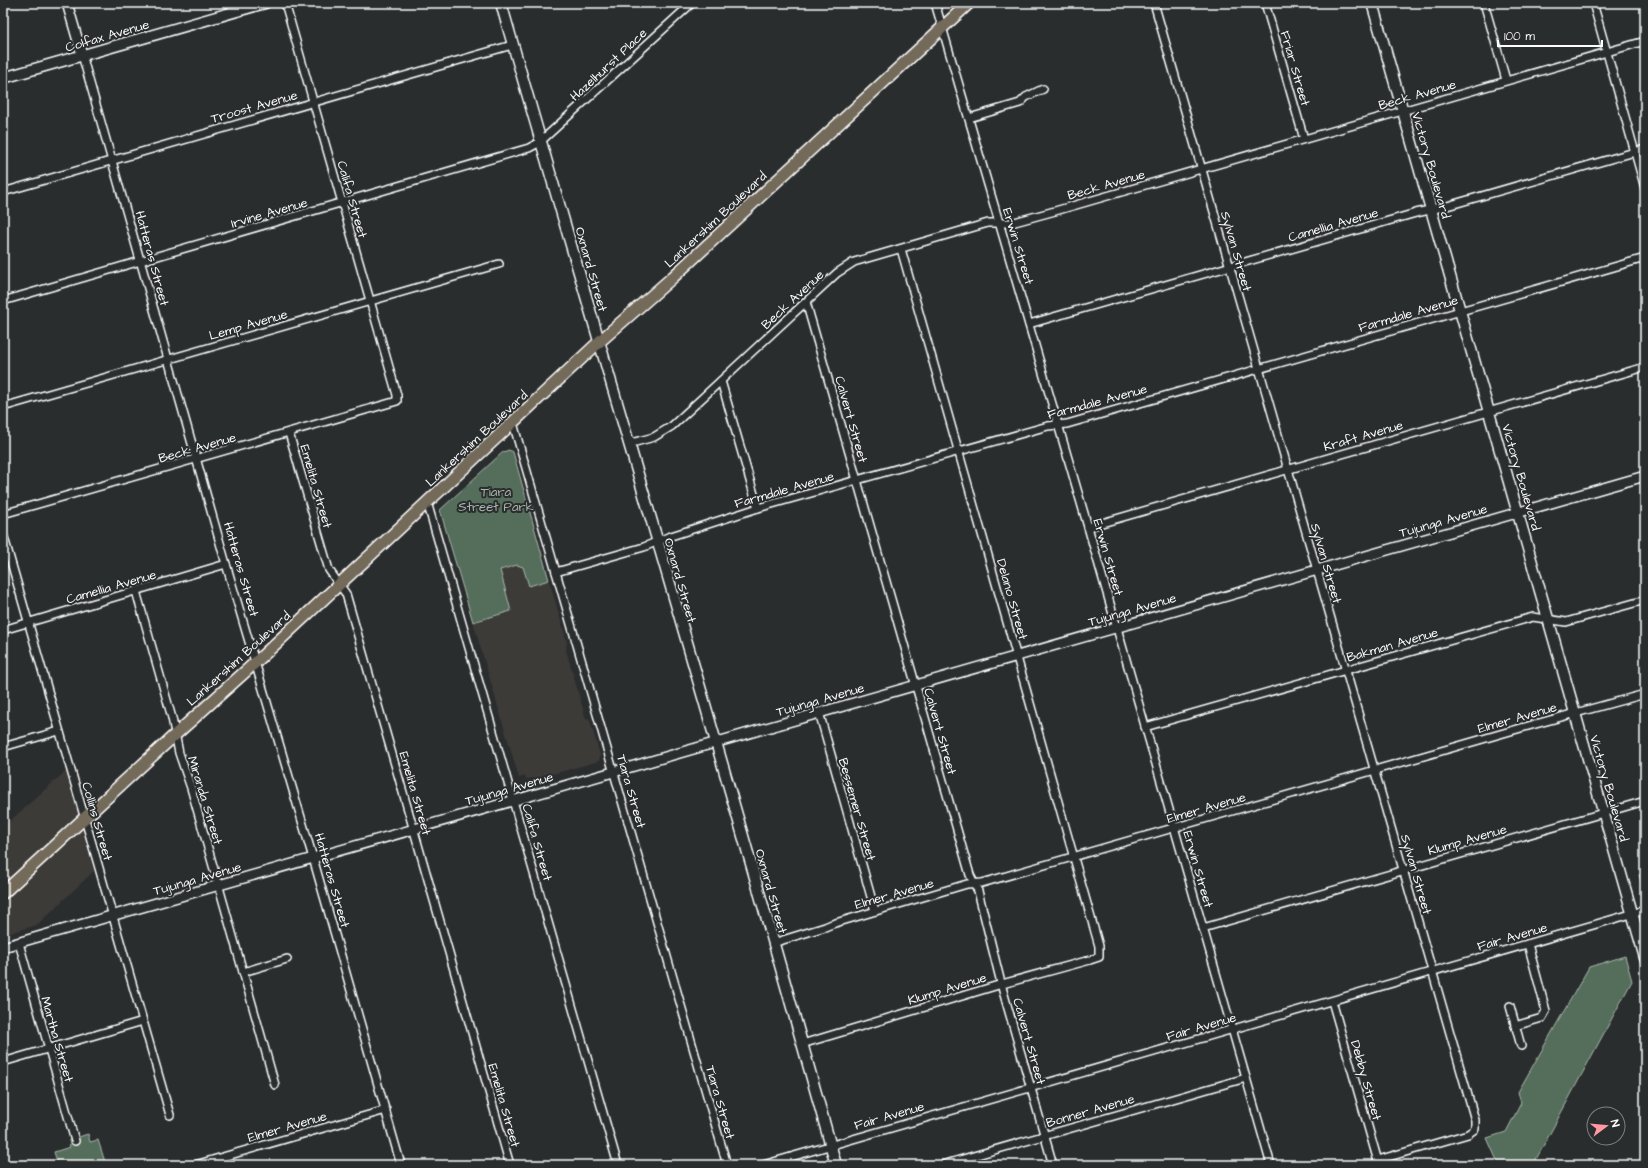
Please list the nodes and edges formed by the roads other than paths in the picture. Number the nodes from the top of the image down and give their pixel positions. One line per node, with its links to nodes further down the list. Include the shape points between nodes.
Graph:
1 (67, 3): 17 (street, Hatteras Street)
2 (265, 3): 17 (main road, Colfax Avenue)
3 (285, 3): 21 (street, Califa Street)
4 (501, 3): 15 (main road, Oxnard Street)
5 (692, 3): 25 (street, Hazelhurst Place)
6 (935, 3): 13 (street, Erwin Street)
7 (969, 3): 13 (main road, Lankershim Boulevard)
8 (1154, 3): 29 (street, Sylvan Street)
9 (1265, 3): 24 (street, Friar Street)
10 (1372, 3): 22 (main road, Victory Boulevard)
11 (1484, 3): 19 (street)
12 (1593, 3): 16 (street)
13 (942, 28): 23 (street, Erwin Street); 45 (main road, Lankershim Boulevard, via 673,277)
14 (1645, 41): 16 (street, Beck Avenue)
15 (512, 45): 21 (street, Troost Avenue); 25 (main road, Oxnard Street)
16 (1607, 52): 19 (street, Beck Avenue); 27 (street)
17 (82, 55): 18 (main road, Colfax Avenue); 28 (street, Hatteras Street)
18 (3, 78)
19 (1506, 80): 22 (street, Beck Avenue)
20 (1043, 89): 23 (street, via 1020,103)
21 (313, 102): 28 (street, Troost Avenue); 32 (street, Califa Street)
22 (1403, 110): 24 (street, Beck Avenue); 33 (main road, Victory Boulevard)
23 (969, 118): 34 (street, Erwin Street)
24 (1304, 139): 29 (street, Beck Avenue)
25 (540, 142): 32 (street, Irvine Avenue, via 530,148); 45 (main road, Oxnard Street)
26 (1645, 150): 27 (street, Camellia Avenue)
27 (1634, 152): 30 (street); 33 (street, Camellia Avenue)
28 (112, 160): 31 (street, Troost Avenue); 37 (street, Hatteras Street)
29 (1201, 169): 34 (street, Beck Avenue, via 1011,223); 39 (street, Sylvan Street)
30 (1645, 188)
31 (3, 192)
32 (342, 203): 37 (street, Irvine Avenue); 41 (street, Califa Street)
33 (1431, 210): 39 (street, Camellia Avenue); 43 (main road, Victory Boulevard)
34 (1000, 223): 35 (street, Beck Avenue, via 988,223); 44 (street, Erwin Street)
35 (901, 249): 42 (street, Beck Avenue, via 854,262 837,273); 57 (street, Delano Street)
36 (1645, 258): 43 (street, Farmdale Avenue)
37 (141, 261): 40 (street, Irvine Avenue); 46 (street, Hatteras Street)
38 (499, 264): 41 (street, Lemp Avenue)
39 (1229, 267): 44 (street, Camellia Avenue); 48 (street, Sylvan Street)
40 (3, 301)
41 (370, 301): 46 (street, Lemp Avenue); 50 (street, Califa Street)
42 (806, 302): 49 (street, Beck Avenue); 61 (street, Calvert Street)
43 (1461, 311): 48 (street, Farmdale Avenue); 52 (main road, Victory Boulevard)
44 (1029, 324): 54 (street, Erwin Street)
45 (599, 342): 53 (main road, Lankershim Boulevard); 56 (main road, Oxnard Street)
46 (168, 360): 51 (street, Lemp Avenue); 58 (street, Hatteras Street)
47 (1645, 366): 52 (street, Kraft Avenue)
48 (1259, 368): 54 (street, Farmdale Avenue); 59 (street, Sylvan Street)
49 (721, 381): 56 (street, Beck Avenue, via 672,426 654,436); 63 (street)
50 (397, 401): 55 (street, Beck Avenue)
51 (3, 407)
52 (1489, 411): 59 (street, Kraft Avenue); 64 (main road, Victory Boulevard)
53 (513, 423): 62 (main road, Lankershim Boulevard); 71 (street, Tiara Street)
54 (1058, 425): 57 (street, Farmdale Avenue); 66 (street, Erwin Street)
55 (289, 433): 58 (street, Beck Avenue); 72 (street, Emelita Street, via 329,570)
56 (628, 444): 68 (main road, Oxnard Street)
57 (958, 452): 61 (street, Farmdale Avenue); 79 (street, Delano Street)
58 (196, 459): 65 (street, Beck Avenue); 69 (street, Hatteras Street)
59 (1288, 469): 66 (street, Kraft Avenue); 70 (street, Sylvan Street)
60 (1645, 476): 64 (street, Tujunga Avenue)
61 (858, 480): 63 (street, Farmdale Avenue); 82 (street, Calvert Street)
62 (427, 502): 72 (main road, Lankershim Boulevard); 93 (street, Califa Street)
63 (758, 508): 68 (street, Farmdale Avenue)
64 (1518, 512): 70 (street, Tujunga Avenue); 75 (main road, Victory Boulevard)
65 (3, 514)
66 (1088, 527): 77 (street, Erwin Street)
67 (3, 534): 76 (street, Collins Street)
68 (656, 541): 71 (street, Farmdale Avenue, via 644,547); 89 (main road, Oxnard Street)
69 (226, 564): 73 (street, Camellia Avenue); 80 (street, Hatteras Street)
70 (1317, 570): 77 (street, Tujunga Avenue); 81 (street, Sylvan Street)
71 (556, 572): 92 (street, Tiara Street)
72 (339, 584): 80 (main road, Lankershim Boulevard); 98 (street, Emelita Street, via 346,594)
73 (136, 591): 76 (street, Camellia Avenue); 88 (street, Miranda Street)
74 (1645, 600): 75 (street, Bakman Avenue, via 1566,622)
75 (1548, 620): 81 (street, Bakman Avenue, via 1533,617); 85 (main road, Victory Boulevard)
76 (29, 622): 78 (street, Camellia Avenue); 87 (street, Collins Street)
77 (1117, 627): 79 (street, Tujunga Avenue); 86 (street, Erwin Street)
78 (3, 630)
79 (1016, 656): 82 (street, Tujunga Avenue); 99 (street, Delano Street)
80 (256, 662): 88 (main road, Lankershim Boulevard); 100 (street, Hatteras Street)
81 (1346, 670): 86 (street, Bakman Avenue); 91 (street, Sylvan Street)
82 (916, 685): 84 (street, Tujunga Avenue); 102 (street, Calvert Street)
83 (1645, 694): 85 (street, Elmer Avenue)
84 (819, 712): 89 (street, Tujunga Avenue); 106 (street, Bessemer Street)
85 (1576, 714): 91 (street, Elmer Avenue); 95 (main road, Victory Boulevard)
86 (1145, 727): 97 (street, Erwin Street)
87 (59, 731): 90 (street); 96 (street, Collins Street)
88 (176, 734): 96 (main road, Lankershim Boulevard); 103 (street, Miranda Street, via 179,753)
89 (716, 742): 92 (street, Tujunga Avenue); 111 (main road, Oxnard Street)
90 (3, 747)
91 (1374, 770): 97 (street, Elmer Avenue); 101 (street, Sylvan Street)
92 (614, 771): 93 (street, Tujunga Avenue); 142 (street, Tiara Street)
93 (514, 801): 98 (street, Tujunga Avenue); 141 (street, Califa Street)
94 (1645, 801): 95 (street, Klump Avenue)
95 (1604, 812): 101 (street, Klump Avenue); 107 (main road, Victory Boulevard)
96 (84, 818): 104 (main road, Lankershim Boulevard); 108 (street, Collins Street)
97 (1174, 828): 99 (street, Elmer Avenue); 109 (street, Erwin Street)
98 (414, 829): 100 (street, Tujunga Avenue); 140 (street, Emelita Street)
99 (1074, 857): 102 (street, Elmer Avenue); 114 (street, Delano Street, via 1099,946)
100 (313, 858): 103 (street, Tujunga Avenue); 132 (street, Hatteras Street)
101 (1403, 870): 109 (street, Klump Avenue); 118 (street, Sylvan Street)
102 (974, 884): 106 (street, Elmer Avenue); 119 (street, Calvert Street)
103 (218, 885): 108 (street, Tujunga Avenue); 117 (street, Miranda Street)
104 (3, 893)
105 (1645, 910): 107 (street, Fair Avenue)
106 (875, 911): 111 (street, Elmer Avenue)
107 (1632, 913): 112 (street, Fair Avenue); 115 (main road, Victory Boulevard)
108 (113, 916): 110 (street, Tujunga Avenue); 122 (street, Collins Street)
109 (1203, 928): 124 (street, Erwin Street)
110 (19, 943): 113 (street, Tujunga Avenue); 127 (street, Martha Street)
111 (773, 943): 125 (main road, Oxnard Street)
112 (1528, 944): 118 (street, Fair Avenue); 123 (street, via 1546,1011 1542,1018)
113 (3, 947)
114 (1099, 957): 119 (street, Klump Avenue)
115 (1645, 958)
116 (287, 959): 117 (street)
117 (243, 972): 130 (street, Miranda Street)
118 (1433, 972): 120 (street, Fair Avenue); 137 (street, Sylvan Street, via 1475,1120 1475,1129 1468,1134)
119 (1002, 984): 125 (street, Klump Avenue); 131 (street, Calvert Street)
120 (1332, 1001): 124 (street, Fair Avenue); 137 (street, Debby Street)
121 (1510, 1006): 123 (street)
122 (143, 1021): 127 (street); 133 (street, Collins Street)
123 (1515, 1026): 126 (street)
124 (1232, 1030): 129 (street, Erwin Street); 131 (street, Fair Avenue)
125 (802, 1044): 136 (main road, Oxnard Street)
126 (1521, 1046)
127 (49, 1049): 128 (street); 135 (street, Martha Street)
128 (3, 1062)
129 (1246, 1078): 134 (street, Bonner Avenue); 147 (street, Erwin Street)
130 (274, 1085)
131 (1030, 1087): 134 (street, Calvert Street); 136 (street, Fair Avenue)
132 (386, 1110): 138 (street, Elmer Avenue); 139 (street, Hatteras Street)
133 (170, 1115)
134 (1045, 1135): 145 (street, Bonner Avenue); 146 (street, Calvert Street)
135 (75, 1141)
136 (831, 1145): 143 (street, Fair Avenue); 144 (main road, Oxnard Street)
137 (1379, 1163)
138 (195, 1165)
139 (402, 1165)
140 (510, 1165)
141 (618, 1165)
142 (727, 1165)
143 (763, 1165)
144 (836, 1165)
145 (942, 1165)
146 (1054, 1165)
147 (1271, 1165)

